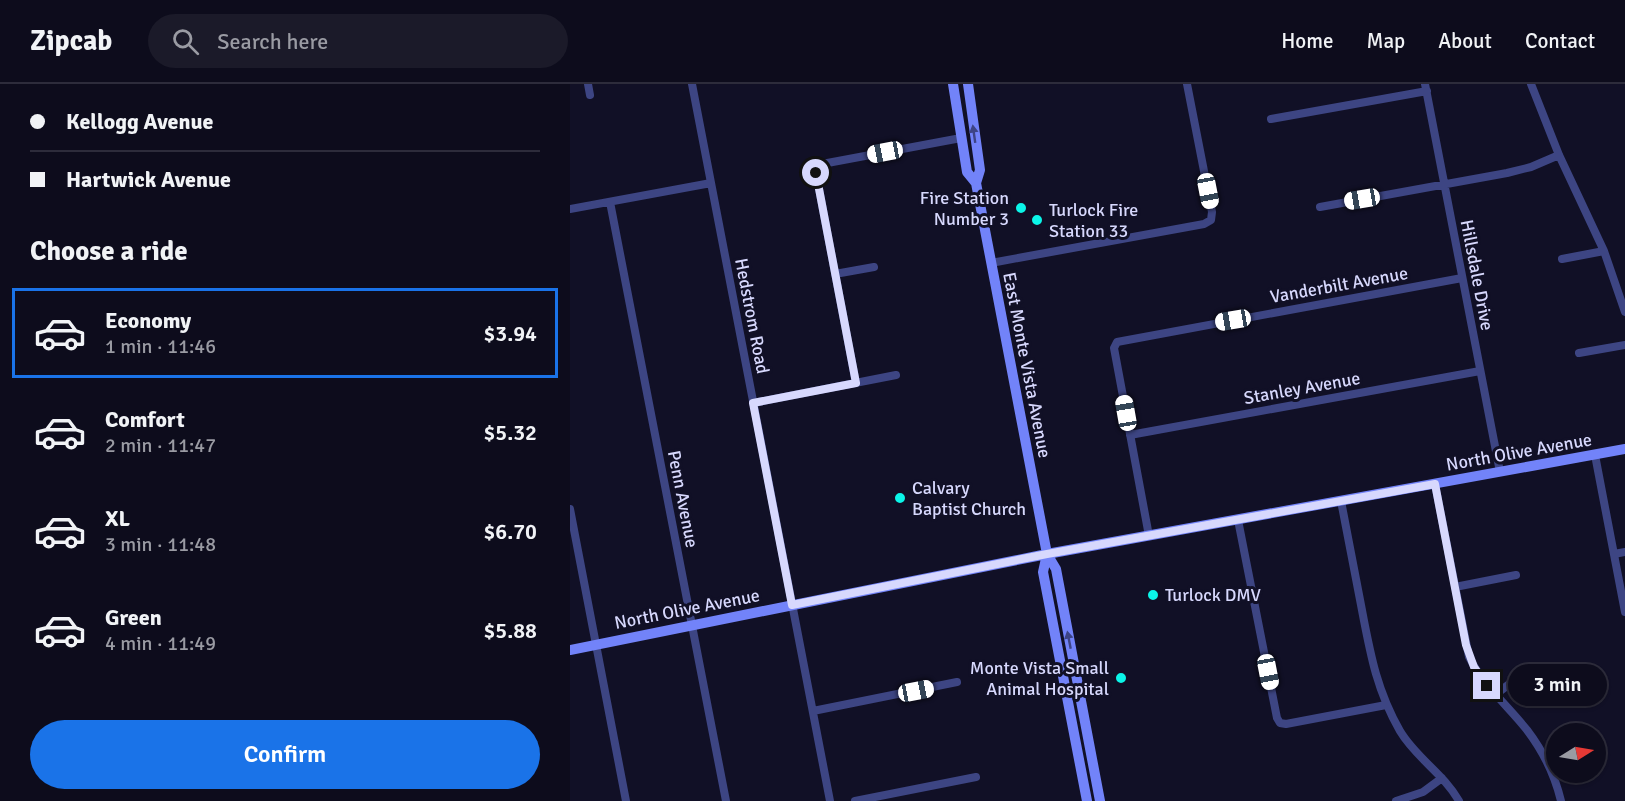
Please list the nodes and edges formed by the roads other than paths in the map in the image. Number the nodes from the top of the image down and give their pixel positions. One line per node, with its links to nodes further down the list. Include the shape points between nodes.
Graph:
1 (588, 84): 8 (street)
2 (692, 84): 12 (street, Hedstrom Road)
3 (953, 84): 10 (main road, East Monte Vista Avenue)
4 (968, 84): 13 (main road, East Monte Vista Avenue, one-way to 4, via 980,170)
5 (1187, 84): 20 (street, via 1211,220)
6 (1531, 84): 11 (street)
7 (1426, 87): 9 (street); 14 (street, Hillsdale Drive)
8 (591, 95)
9 (1271, 119)
10 (961, 138): 13 (main road, East Monte Vista Avenue, via 967,172); 22 (street, via 817,167)
11 (1559, 155): 14 (street, via 1517,171); 18 (street)
12 (711, 183): 15 (street); 30 (street, Hedstrom Road)
13 (976, 183): 20 (main road, East Monte Vista Avenue)
14 (1445, 184): 16 (street); 23 (street, Hillsdale Drive)
15 (610, 202): 17 (street); 47 (street, Penn Avenue)
16 (1320, 207)
17 (570, 210)
18 (1604, 251): 19 (street); 24 (street)
19 (1562, 259)
20 (991, 263): 41 (main road, East Monte Vista Avenue)
21 (874, 267): 22 (street)
22 (835, 274): 29 (street)
23 (1462, 278): 27 (street, Hillsdale Drive); 31 (street, Vanderbilt Avenue, via 1119,341 1113,348)
24 (1625, 312)
25 (1625, 345): 26 (street)
26 (1579, 353)
27 (1480, 371): 31 (street, Stanley Avenue); 34 (street, Hillsdale Drive)
28 (896, 375): 29 (street)
29 (856, 383): 30 (street)
30 (753, 403): 45 (street, Hedstrom Road)
31 (1130, 435): 39 (street)
32 (1625, 449): 33 (main road, North Olive Avenue)
33 (1595, 454): 34 (main road, North Olive Avenue); 42 (street)
34 (1500, 472): 35 (main road, North Olive Avenue)
35 (1435, 484): 36 (main road, North Olive Avenue); 44 (street)
36 (1341, 501): 38 (main road, North Olive Avenue); 53 (street, via 1371,657)
37 (570, 509): 48 (street)
38 (1238, 520): 39 (main road, North Olive Avenue); 53 (street, via 1276,718 1286,724)
39 (1149, 536): 41 (main road, North Olive Avenue)
40 (1625, 552): 42 (street)
41 (1047, 554): 45 (main road, North Olive Avenue); 55 (main road, East Monte Vista Avenue, via 1043,572); 56 (main road, East Monte Vista Avenue, one-way to 41, via 1056,569)
42 (1614, 554): 46 (street)
43 (1516, 575): 44 (street)
44 (1455, 587): 52 (street, via 1469,657)
45 (792, 605): 47 (main road, North Olive Avenue); 54 (street, Hedstrom Road)
46 (1625, 612)
47 (692, 625): 48 (main road, North Olive Avenue); 60 (street, Penn Avenue)
48 (596, 645): 49 (main road, North Olive Avenue); 59 (street)
49 (570, 650)
50 (1537, 673): 52 (street, via 1521,675)
51 (957, 682): 54 (street)
52 (1495, 695): 67 (street, via 1533,739 1554,778)
53 (1386, 705): 58 (street, via 1414,752)
54 (813, 711): 61 (street, Hedstrom Road)
55 (1071, 720): 56 (main road, via 1086,763); 63 (main road, East Monte Vista Avenue)
56 (1093, 765): 64 (main road, East Monte Vista Avenue)
57 (976, 777): 62 (street)
58 (1442, 778): 65 (street, via 1423,792); 66 (street)
59 (626, 801)
60 (726, 801)
61 (830, 801)
62 (855, 801)
63 (1087, 801)
64 (1100, 801)
65 (1396, 801)
66 (1459, 801)
67 (1561, 801)

